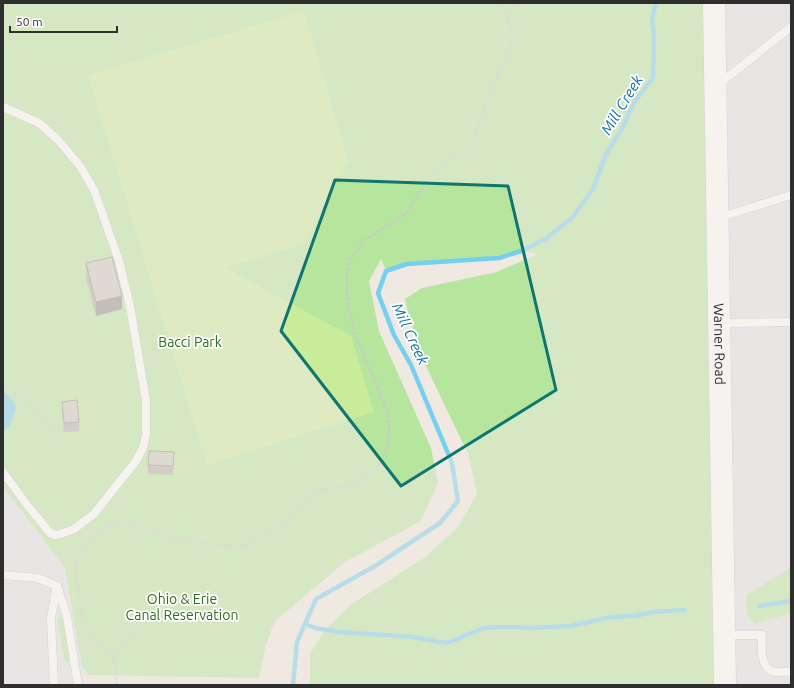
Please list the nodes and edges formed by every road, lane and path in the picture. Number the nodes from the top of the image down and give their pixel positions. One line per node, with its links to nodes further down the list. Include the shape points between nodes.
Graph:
1 (495, 3): 4 (path)
2 (516, 3): 4 (path)
3 (714, 3): 6 (main road, Warner Road)
4 (508, 18): 19 (path, via 512,28 510,53 495,81 473,140 461,152 444,162 429,179 408,211 366,239 350,260 347,298 355,335 388,410 390,423 388,448 379,466 358,481 318,491 287,521 249,544 219,545 172,540 157,532 126,523 118,523 99,530 77,559 76,573 82,619 92,638)
5 (791, 28): 6 (lane)
6 (715, 87): 9 (main road, Warner Road)
7 (3, 107): 14 (lane, via 39,123 58,140 80,166 94,190 119,261 128,298 147,418 146,435 136,461 94,514 68,532 55,535 50,533)
8 (791, 195): 9 (lane)
9 (717, 218): 11 (main road, Warner Road)
10 (791, 322): 11 (lane)
11 (719, 323): 18 (main road, Warner Road)
12 (3, 383): 13 (path)
13 (60, 437)
14 (3, 472)
15 (3, 575): 16 (lane, via 38,578)
16 (57, 586): 21 (lane, via 51,618); 22 (lane, via 67,617)
17 (143, 615): 19 (path, via 131,635 124,640)
18 (724, 635): 20 (lane, via 762,635 763,661 766,667 772,671); 24 (main road, Warner Road)
19 (112, 657): 23 (path)
20 (791, 672)
21 (54, 685)
22 (78, 685)
23 (117, 685)
24 (725, 685)

